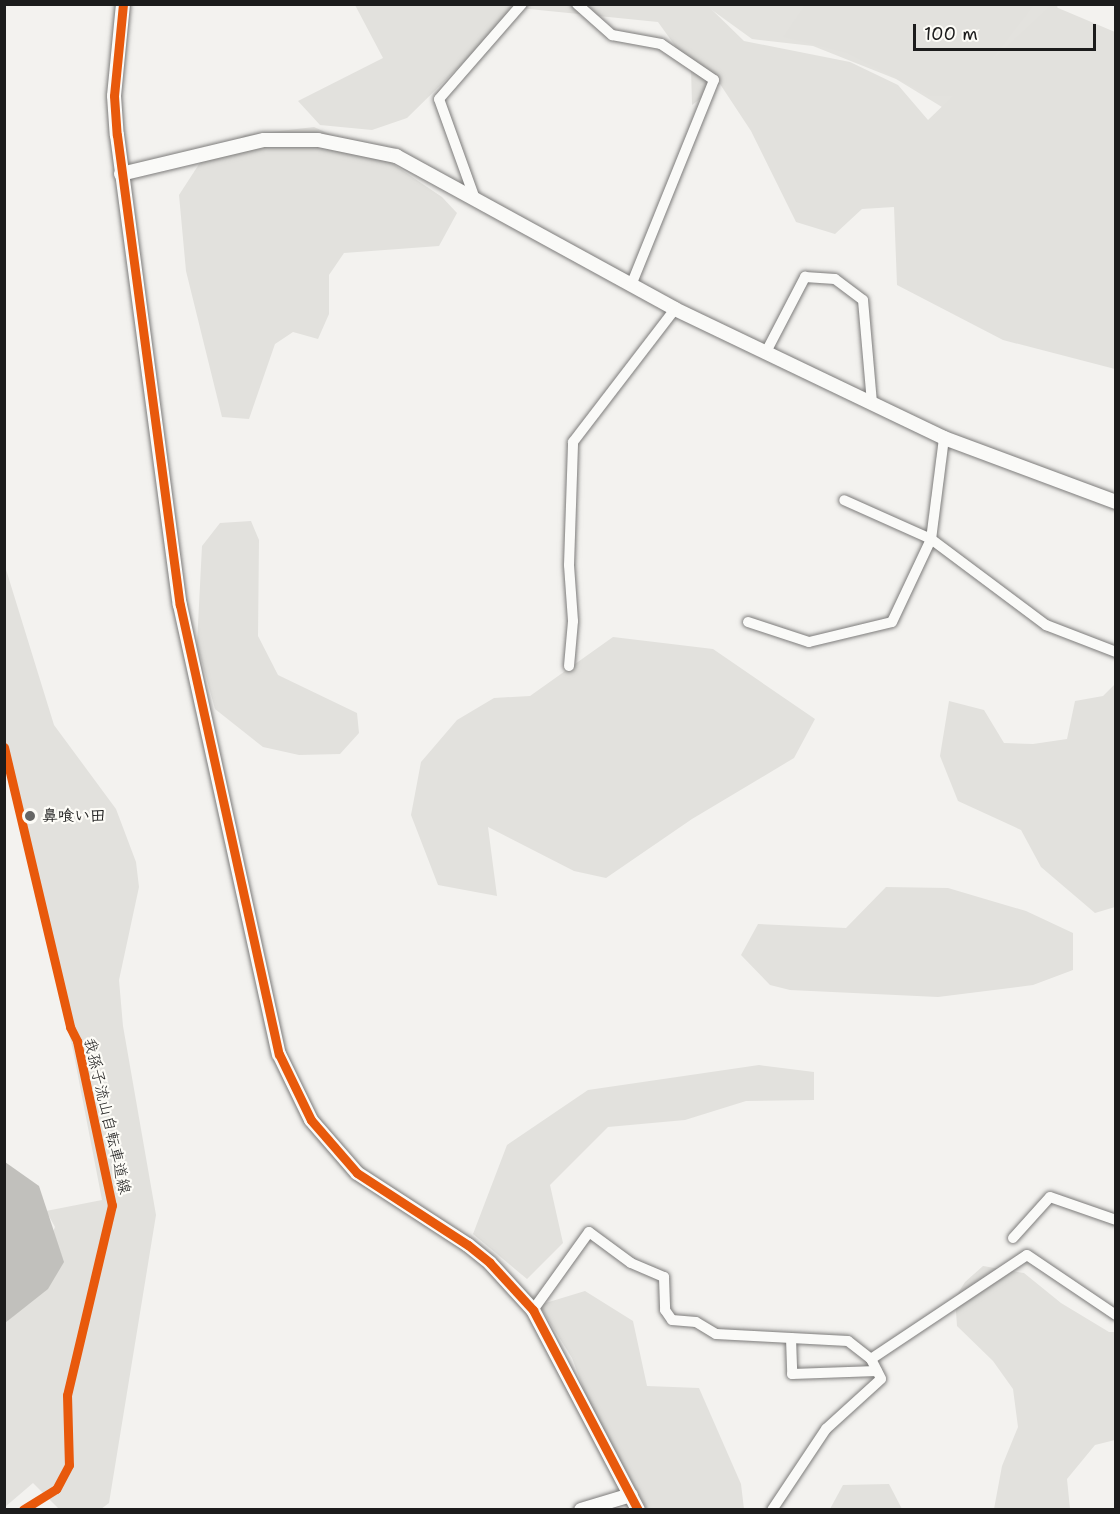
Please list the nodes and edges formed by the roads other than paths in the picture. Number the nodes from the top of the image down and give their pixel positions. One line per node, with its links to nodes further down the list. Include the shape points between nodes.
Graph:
1 (123, 4): 4 (street, via 114,96)
2 (522, 4): 5 (street, via 439,99)
3 (578, 4): 6 (street, via 612,35 661,44 714,80)
4 (121, 174): 5 (street, via 264,140 318,140 396,156); 19 (street, via 180,605 283,1065 311,1119 357,1173 468,1245 490,1263)
5 (475, 200): 6 (street)
6 (631, 285): 7 (street)
7 (675, 309): 8 (street); 16 (street, via 573,442 569,565 573,621)
8 (766, 352): 9 (street); 9 (street, via 805,277 835,279 863,300)
9 (872, 403): 10 (street)
10 (944, 438): 12 (street); 13 (street)
11 (844, 500): 13 (street)
12 (1116, 502)
13 (931, 539): 14 (street, via 892,622 809,642); 15 (street, via 1046,625)
14 (748, 622)
15 (1116, 652)
16 (569, 666)
17 (1116, 1220): 18 (street, via 1050,1197)
18 (1013, 1238)
19 (533, 1311): 21 (street, via 589,1232 632,1263 664,1277 665,1310 672,1320 696,1322 716,1334); 24 (street)
20 (1116, 1315): 22 (street, via 1027,1255)
21 (790, 1338): 22 (street, via 849,1341); 23 (street, via 792,1374)
22 (871, 1359): 23 (street)
23 (877, 1371): 27 (street, via 881,1379 826,1429)
24 (631, 1495): 25 (street); 26 (street)
25 (581, 1509)
26 (638, 1509)
27 (772, 1509)

